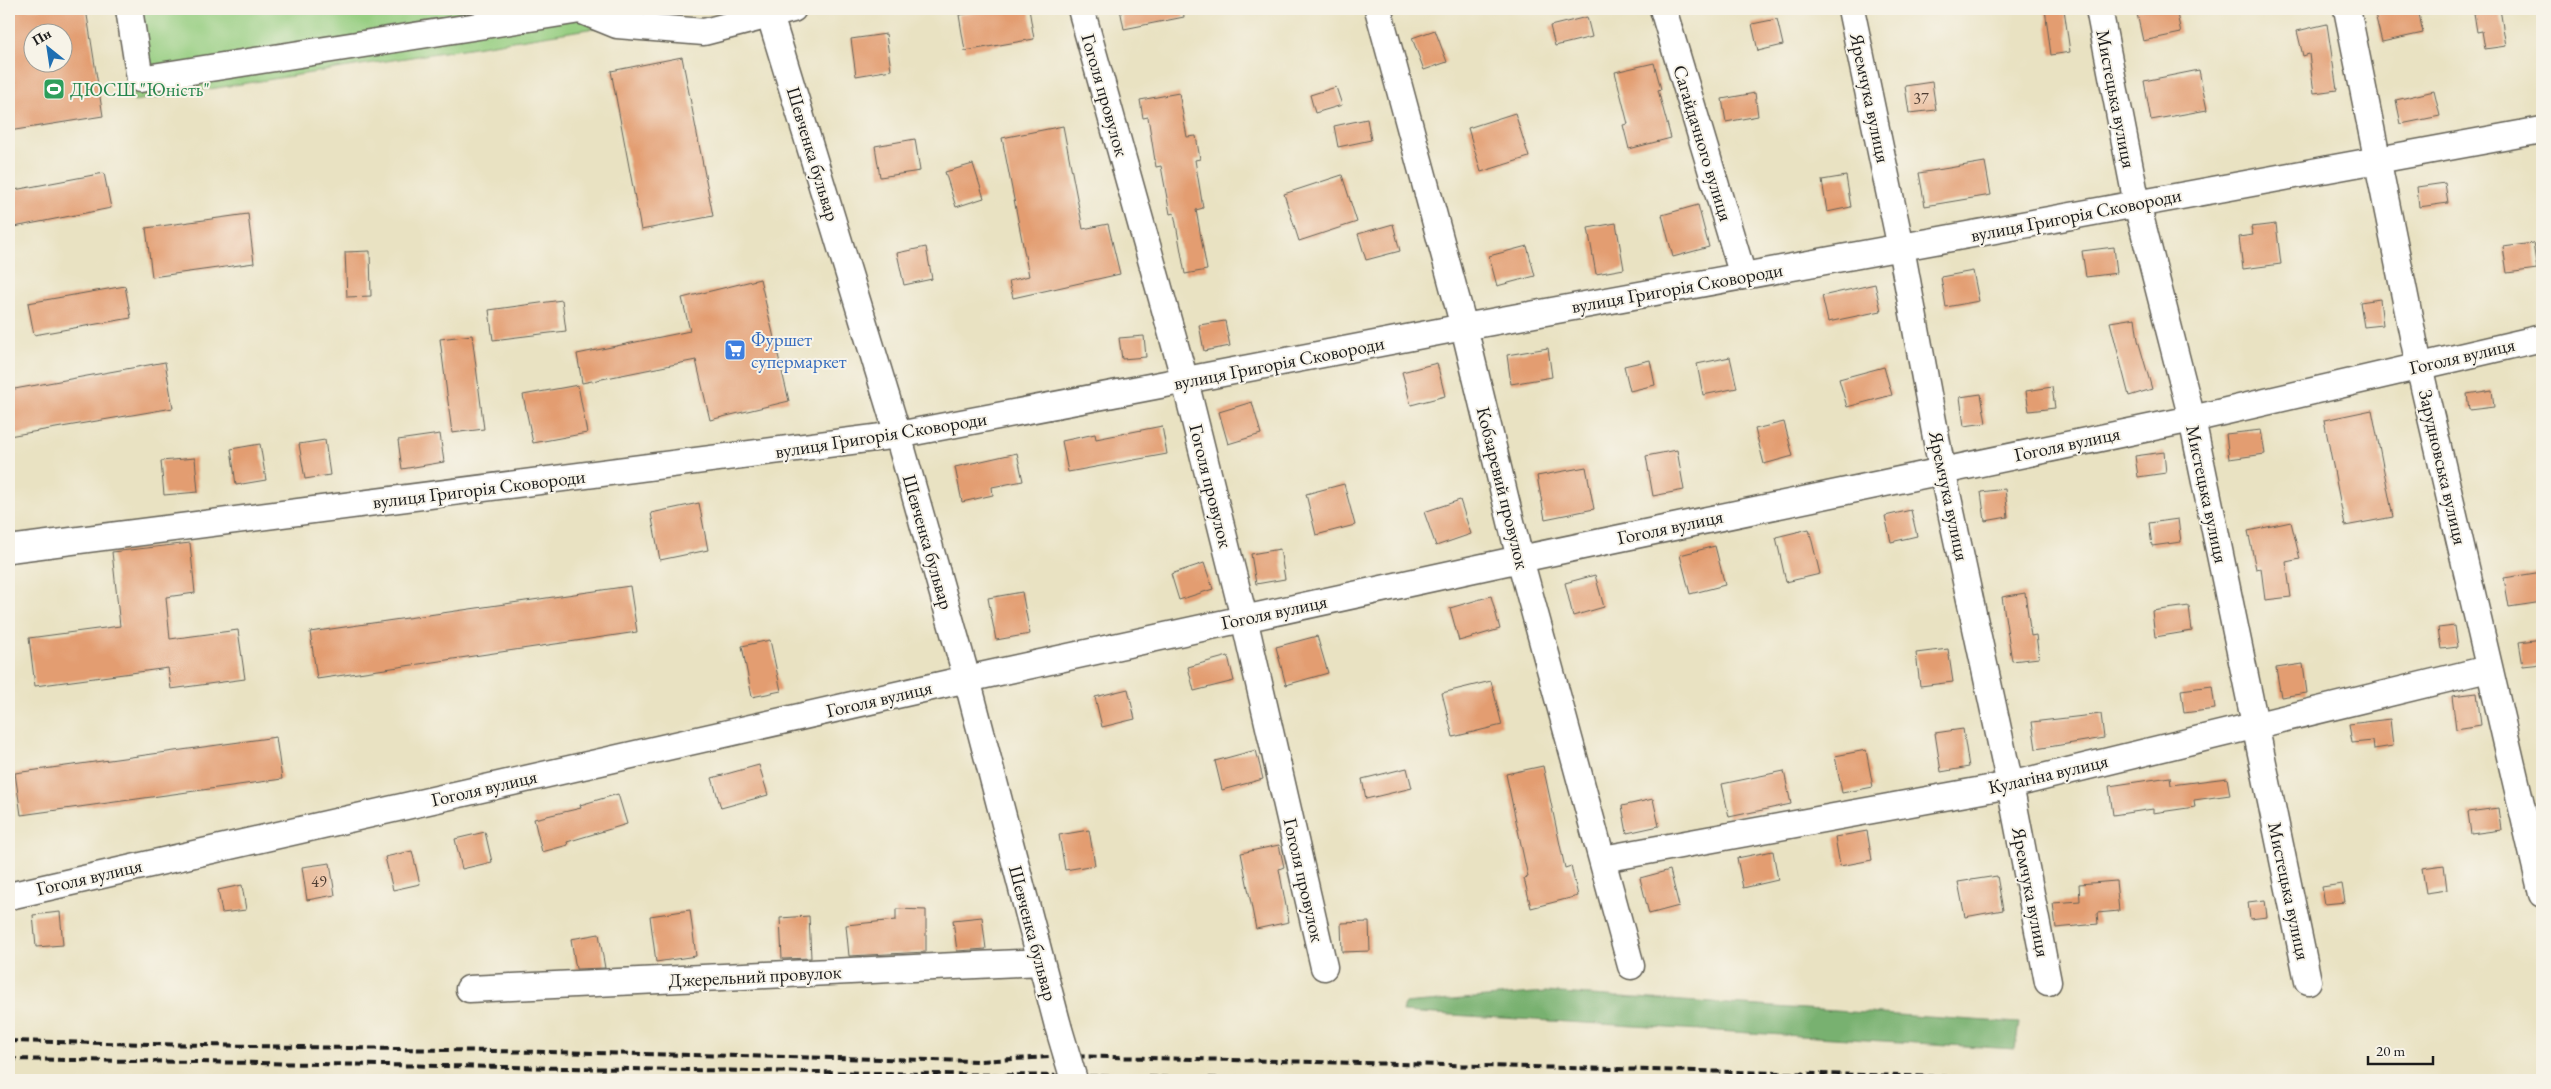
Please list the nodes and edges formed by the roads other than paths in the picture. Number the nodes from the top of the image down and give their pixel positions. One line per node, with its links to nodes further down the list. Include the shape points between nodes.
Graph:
1 (129, 9): 8 (street, via 140,80 580,10 617,25 704,32)
2 (1080, 9): 17 (street, Гоголя провулок)
3 (1378, 9): 14 (street, Кобзаревий провулок)
4 (1663, 9): 13 (street, Сагайдачного вулиця)
5 (1851, 9): 12 (street, Яремчука вулиця)
6 (2099, 9): 11 (street, Мистецька вулиця)
7 (2348, 9): 10 (street, Зарудновська вулиця)
8 (777, 10): 19 (street, Шевченка бульвар)
9 (2542, 130): 10 (street, вулиця Григорія Сковороди)
10 (2378, 160): 11 (street, вулиця Григорія Сковороди); 16 (street, Зарудновська вулиця)
11 (2137, 204): 12 (street, вулиця Григорія Сковороди); 18 (street, Мистецька вулиця)
12 (1901, 248): 13 (street, вулиця Григорія Сковороди); 20 (street, Яремчука вулиця)
13 (1743, 276): 14 (street, вулиця Григорія Сковороди)
14 (1464, 327): 17 (street, вулиця Григорія Сковороди); 22 (street, Кобзаревий провулок)
15 (2542, 338): 16 (street, Гоголя вулиця)
16 (2419, 366): 18 (street, Гоголя вулиця); 24 (street, Зарудновська вулиця)
17 (1186, 381): 19 (street, вулиця Григорія Сковороди); 23 (street, Гоголя провулок)
18 (2192, 419): 20 (street, Гоголя вулиця); 26 (street, Мистецька вулиця)
19 (898, 435): 21 (street, вулиця Григорія Сковороди); 25 (street, Шевченка бульвар)
20 (1942, 470): 22 (street, Гоголя вулиця); 27 (street, Яремчука вулиця)
21 (9, 550)
22 (1520, 559): 23 (street, Гоголя вулиця); 28 (street, Кобзаревий провулок)
23 (1244, 618): 25 (street, Гоголя вулиця); 33 (street, Гоголя провулок)
24 (2488, 669): 26 (street, Кулагіна вулиця); 29 (street, Зарудновська вулиця)
25 (967, 679): 30 (street, Гоголя вулиця); 31 (street, Шевченка бульвар)
26 (2255, 725): 27 (street, Кулагіна вулиця); 34 (street, Мистецька вулиця)
27 (2010, 785): 28 (street, Кулагіна вулиця); 35 (street, Яремчука вулиця)
28 (1603, 859): 32 (street, Кобзаревий провулок)
29 (2542, 894)
30 (9, 896)
31 (1041, 962): 36 (street, Джерельний провулок); 37 (street, Шевченка бульвар, bridge)
32 (1631, 966)
33 (1324, 967)
34 (2308, 981)
35 (2048, 982)
36 (469, 989)
37 (1074, 1080)

